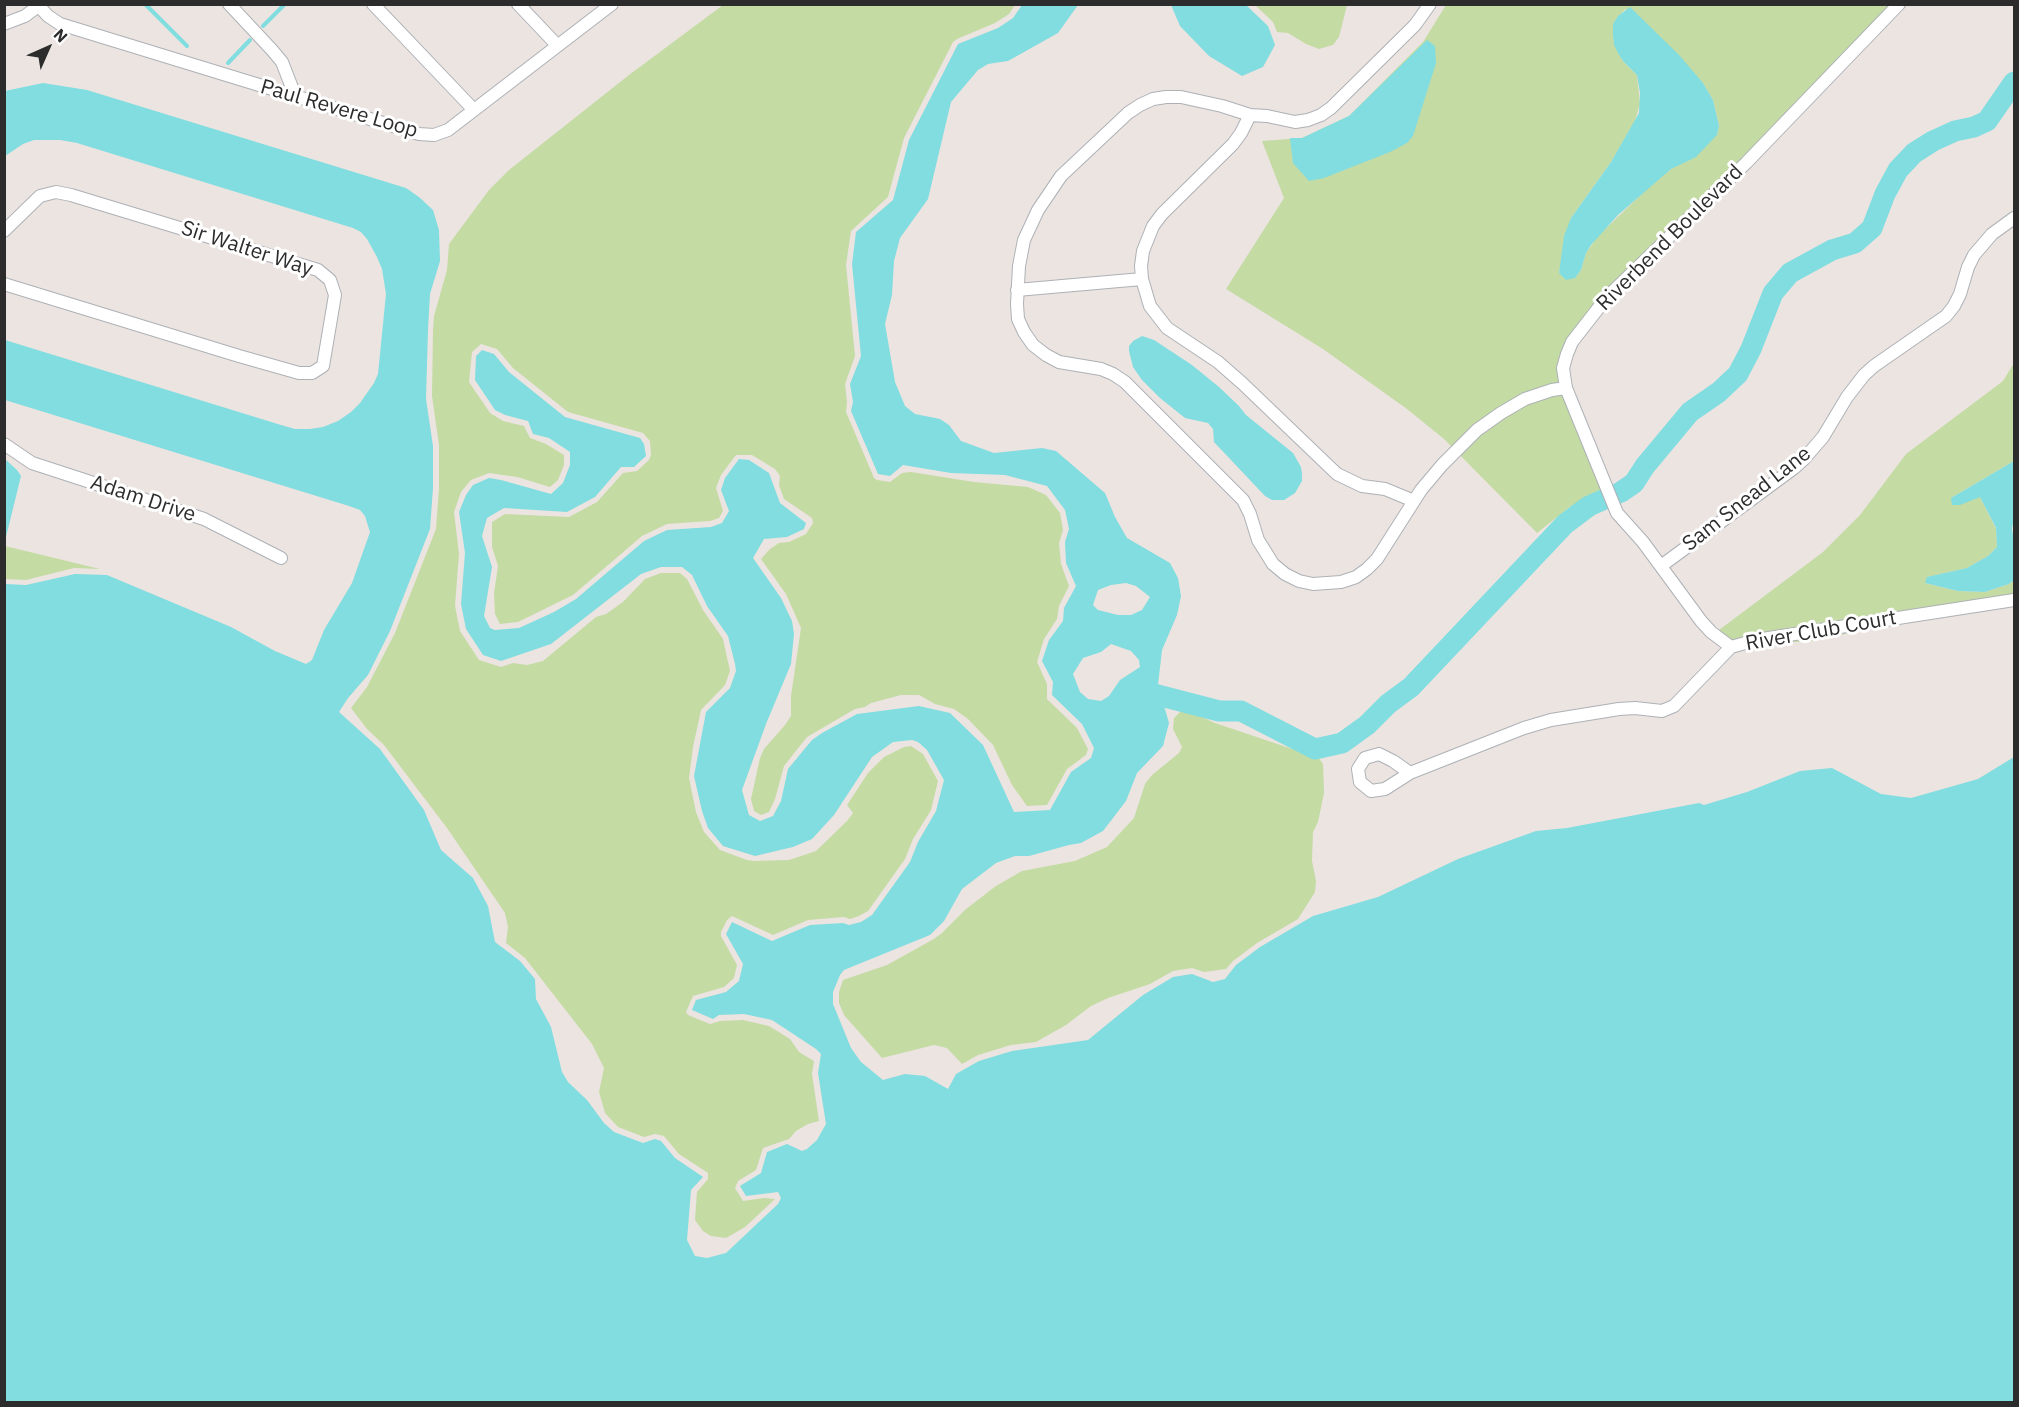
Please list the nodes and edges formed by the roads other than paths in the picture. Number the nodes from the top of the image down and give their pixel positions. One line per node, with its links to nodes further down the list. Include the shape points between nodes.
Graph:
1 (229, 4): 10 (street, via 282,62)
2 (373, 4): 11 (street)
3 (518, 4): 9 (street)
4 (612, 4): 9 (street, Paul Revere Loop)
5 (1430, 4): 12 (street, via 1415,25 1321,115 1295,122)
6 (1899, 4): 18 (street, Riverbend Boulevard, via 1746,163 1608,297 1572,342 1563,368)
7 (39, 5): 8 (street); 10 (street, Paul Revere Loop, via 60,24)
8 (4, 24)
9 (557, 45): 11 (street, Paul Revere Loop)
10 (296, 98): 11 (street, Paul Revere Loop, via 419,134 434,135 448,130)
11 (474, 111)
12 (1250, 115): 15 (street, via 1233,144 1153,226 1143,251); 17 (street, via 1174,97 1153,99 1128,113 1081,155 1044,198 1024,240)
13 (2014, 218): 23 (street, Sam Snead Lane, via 1992,234 1974,255 1960,294 1946,316 1864,375 1804,459)
14 (6, 227): 16 (street, Sir Walter Way, via 40,196 56,192 71,195 318,270 330,280 335,295 323,366 312,373 299,373)
15 (1142, 279): 17 (street); 20 (street, via 1150,306 1167,328 1242,382 1337,474 1362,486 1384,489)
16 (4, 284)
17 (1017, 290): 20 (street, via 1018,319 1033,345 1059,362 1101,369 1125,382 1243,500 1265,554 1299,581 1313,584 1356,577 1377,559)
18 (1566, 388): 20 (street, via 1525,399 1477,430); 21 (street, Riverbend Boulevard)
19 (4, 444): 22 (street, Adam Drive, via 32,463 204,519)
20 (1414, 501)
21 (1617, 513): 23 (street, River Club Court)
22 (281, 558)
23 (1661, 566): 25 (street, River Club Court, via 1701,621)
24 (2014, 600): 25 (street, River Club Court)
25 (1731, 647): 26 (street, via 1674,706 1662,711 1619,709 1551,720)
26 (1410, 773)

